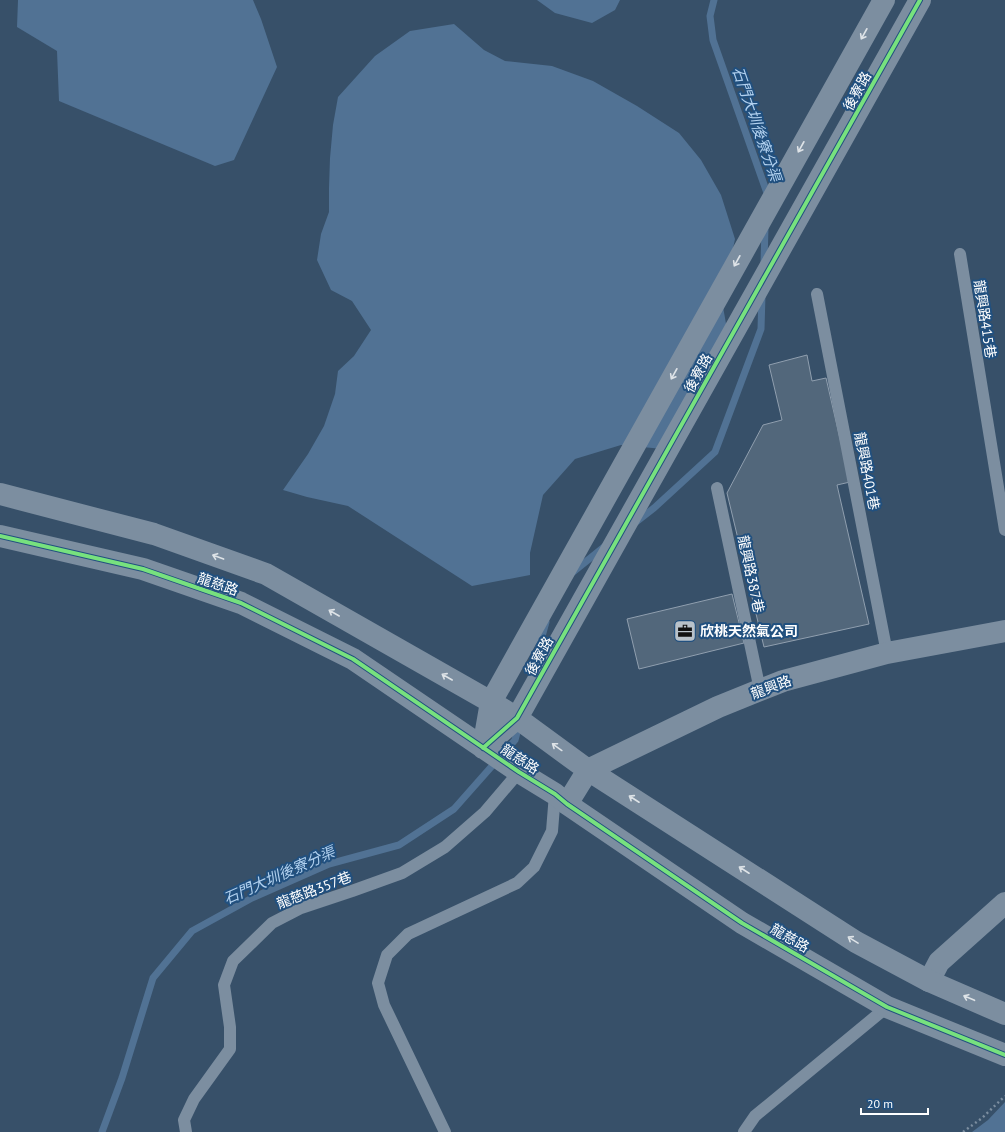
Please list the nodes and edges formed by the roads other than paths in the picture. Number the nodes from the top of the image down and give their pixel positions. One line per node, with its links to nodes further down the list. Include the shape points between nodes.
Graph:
1 (884, 0): 12 (street, 後寮路, one-way to 12)
2 (920, 0): 13 (street, 後寮路)
3 (960, 254): 7 (lane, 龍興路415巷)
4 (817, 294): 10 (lane, 龍興路401巷)
5 (717, 488): 11 (lane, 龍興路387巷)
6 (0, 494): 12 (street, 龍慈路, one-way to 6, via 266,574 154,534)
7 (1005, 530)
8 (0, 536): 14 (street, 龍慈路, via 143,569 241,603 353,659)
9 (1005, 630): 10 (street, 龍興路)
10 (887, 653): 11 (street, 龍興路, via 783,681)
11 (760, 690): 15 (street, 龍興路, via 718,707)
12 (491, 702): 13 (street, 龍慈路); 14 (street, 後寮路)
13 (517, 718): 14 (street, 後寮路); 15 (street, 龍慈路, one-way to 13)
14 (483, 748): 16 (street, 龍慈路)
15 (588, 770): 17 (street); 19 (street, 龍慈路, one-way to 15, via 856,942)
16 (519, 772): 17 (street, 龍慈路); 23 (lane, 龍慈路357巷, via 485,812 445,847 402,872 302,908 272,923 233,961 224,985 230,1027 230,1050 194,1098 184,1120)
17 (561, 799): 20 (street, 龍慈路, via 742,923); 24 (lane, via 552,831 534,867 518,883 408,934 387,955 378,983 384,1005)
18 (1005, 903): 19 (street, via 939,962)
19 (928, 981): 21 (street, 龍慈路, one-way to 19)
20 (887, 1007): 22 (street, 龍慈路); 25 (lane, via 755,1116)
21 (1005, 1014)
22 (1005, 1055)
23 (186, 1132)
24 (445, 1132)
25 (744, 1132)

